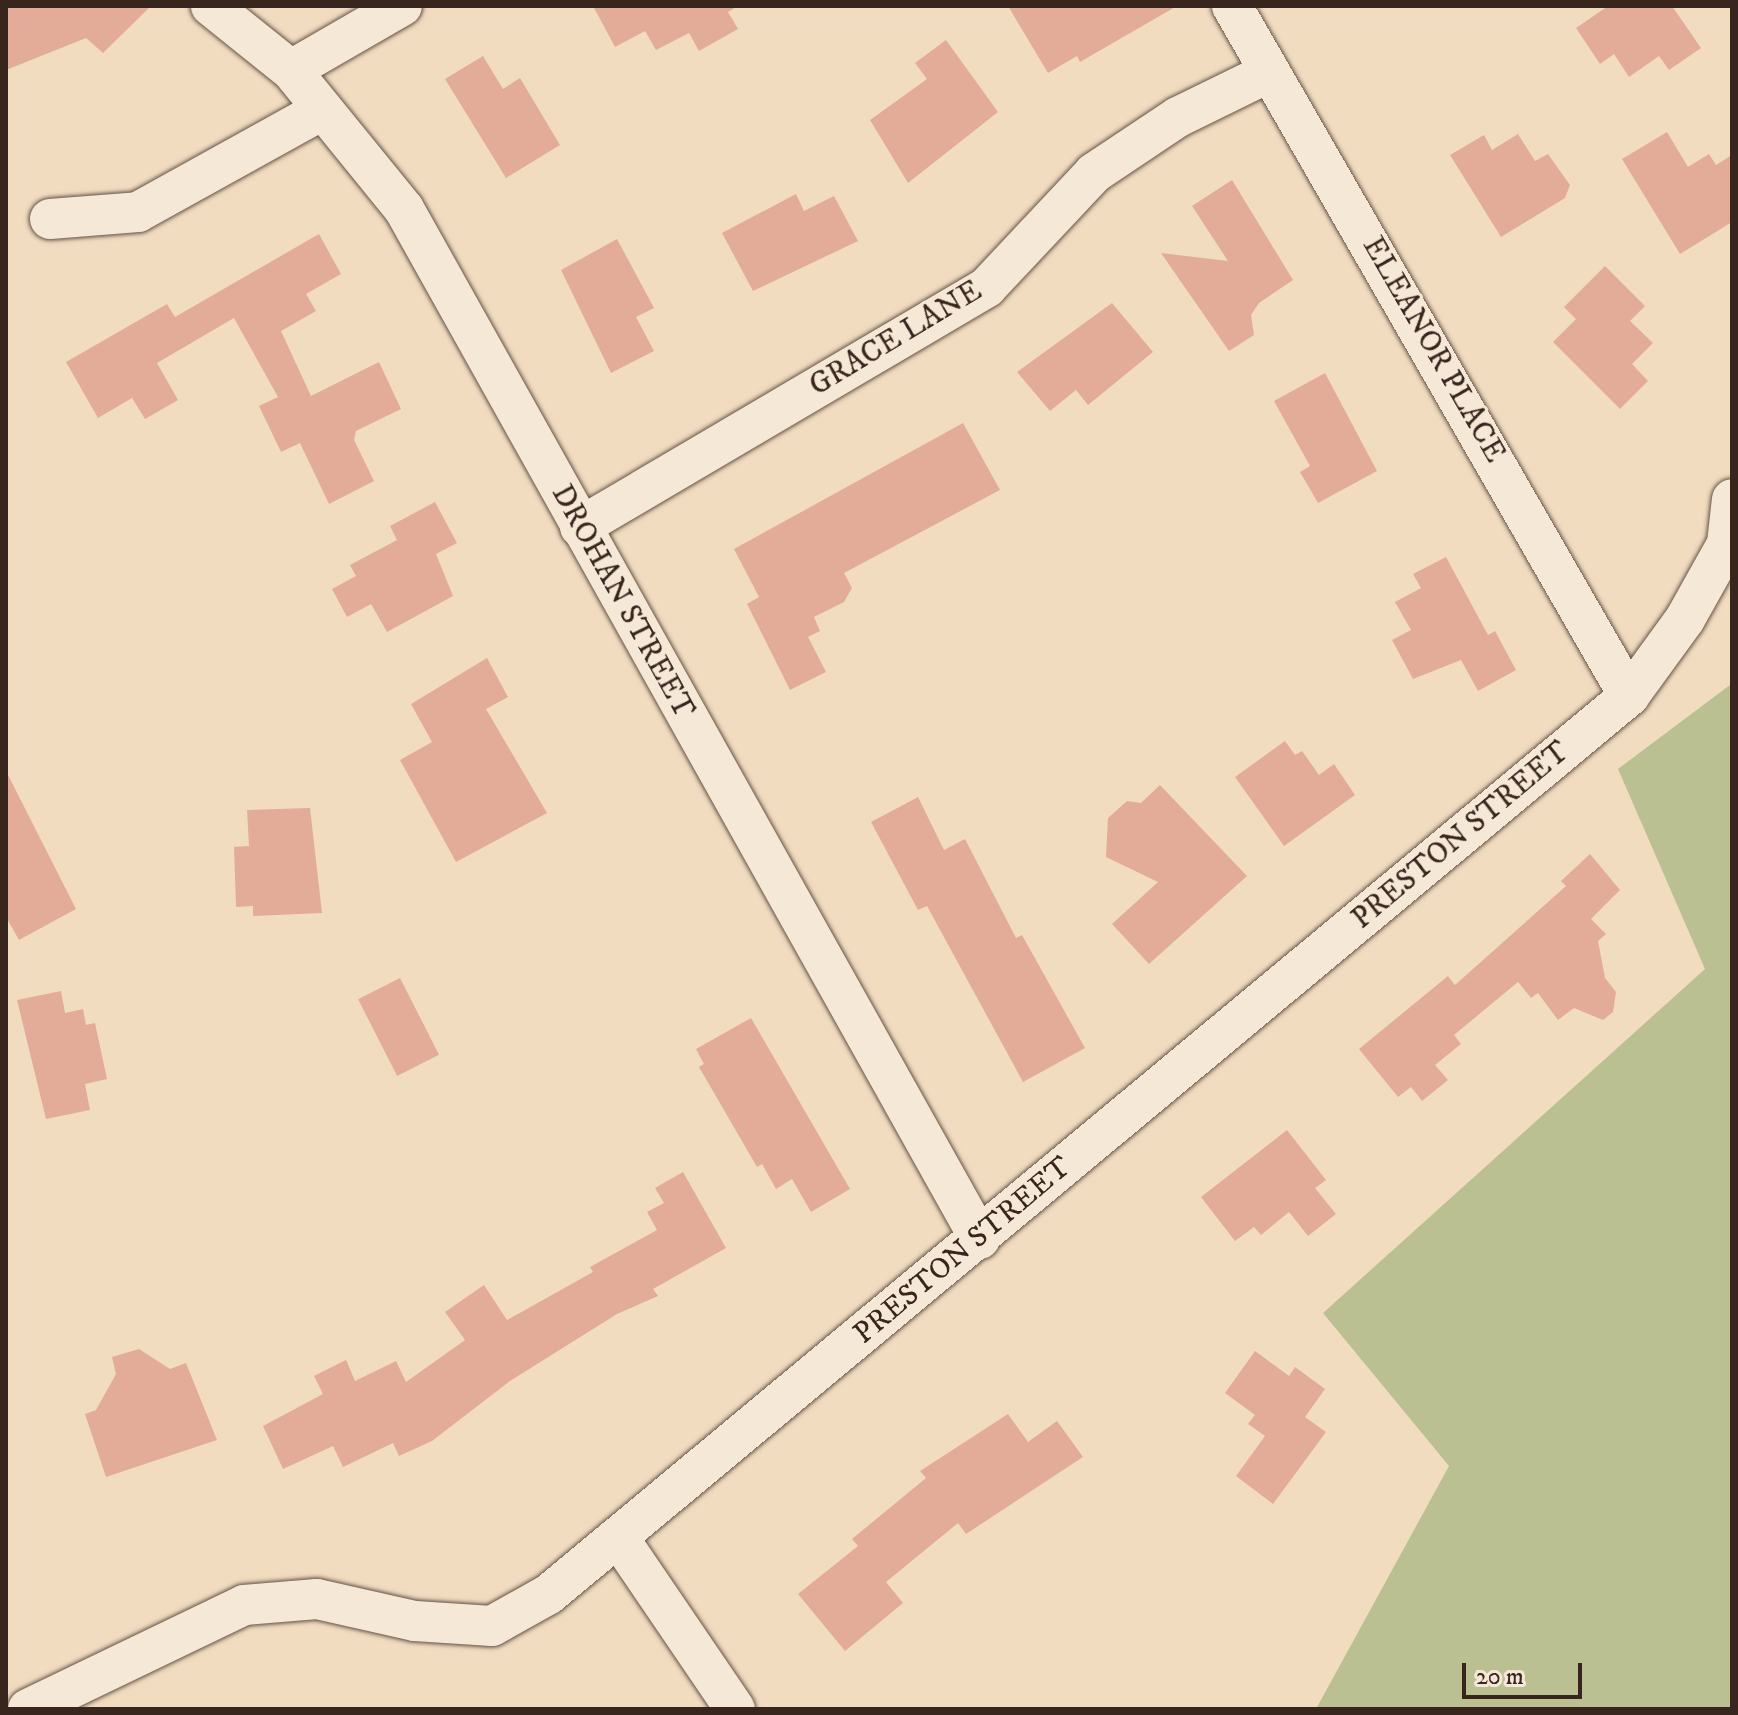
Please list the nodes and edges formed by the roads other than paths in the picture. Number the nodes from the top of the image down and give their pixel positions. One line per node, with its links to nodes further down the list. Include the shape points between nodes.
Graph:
1 (211, 6): 4 (street, DROHAN STREET)
2 (402, 6): 4 (street)
3 (1232, 6): 5 (street, ELEANOR PLACE)
4 (291, 70): 6 (street, DROHAN STREET)
5 (1270, 72): 9 (street, GRACE LANE, via 1178,117 1094,173 987,287); 10 (street, ELEANOR PLACE)
6 (322, 110): 7 (street, via 138,212); 9 (street, DROHAN STREET, via 404,209)
7 (50, 219)
8 (1732, 499): 10 (street, PRESTON STREET, via 1727,544 1685,619)
9 (580, 527): 11 (street, DROHAN STREET)
10 (1629, 696): 11 (street, PRESTON STREET)
11 (980, 1239): 12 (street, PRESTON STREET)
12 (618, 1537): 14 (street, PRESTON STREET, via 549,1594 492,1626 415,1621 317,1599 244,1605); 15 (street)
13 (6, 1695): 14 (street, PRESTON STREET)
14 (26, 1709)
15 (735, 1709)

